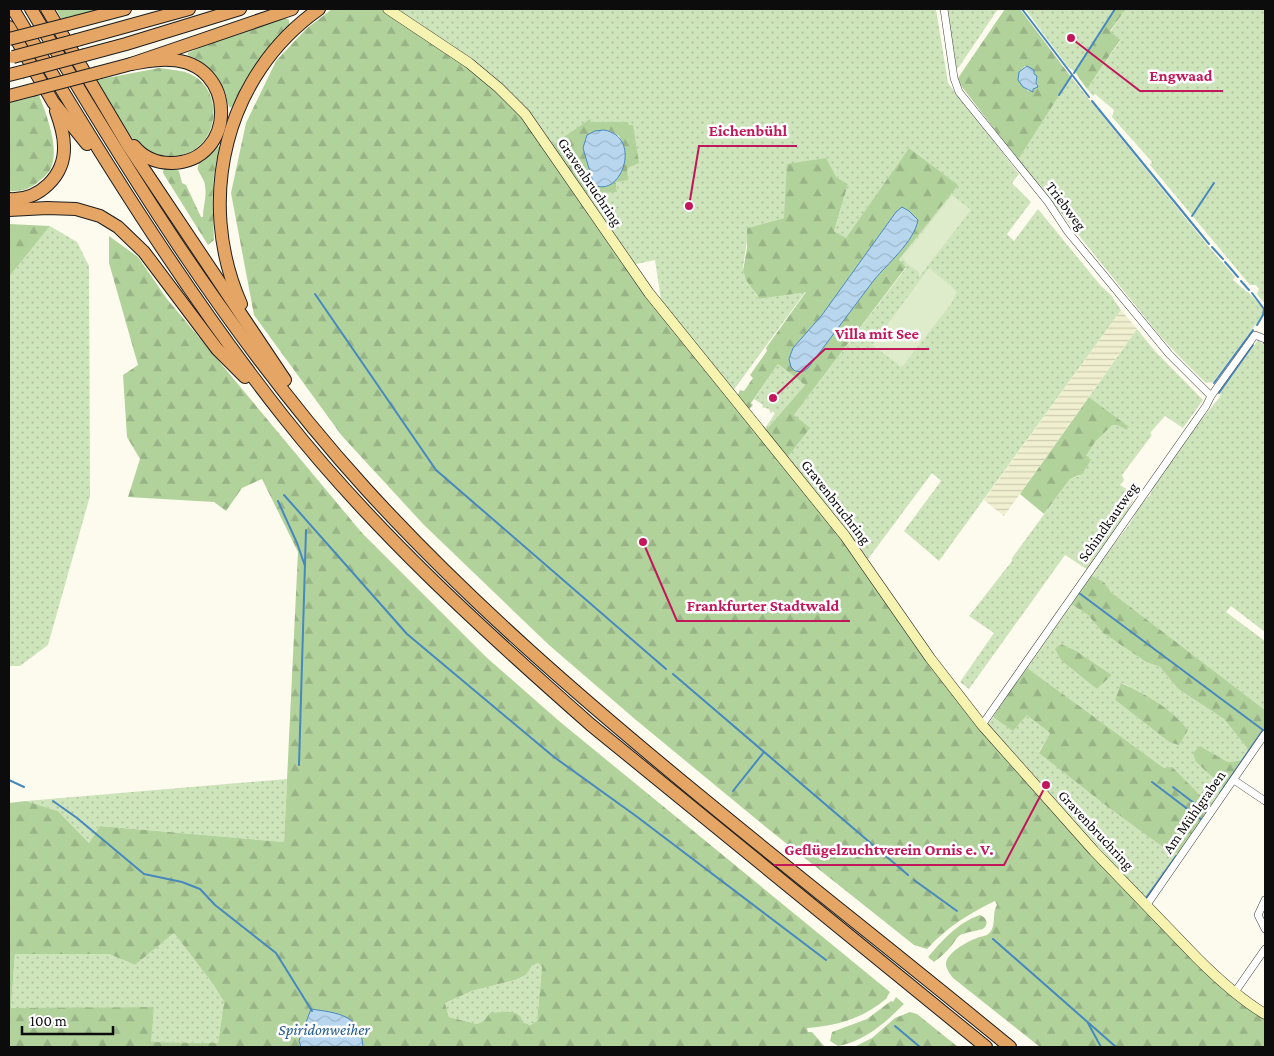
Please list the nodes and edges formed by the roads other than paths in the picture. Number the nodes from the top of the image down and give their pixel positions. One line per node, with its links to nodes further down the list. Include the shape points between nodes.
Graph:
1 (13, 9): 21 (highway)
2 (31, 9): 28 (highway, via 130,172 198,275 262,364)
3 (110, 9): 12 (highway)
4 (125, 9): 12 (highway)
5 (189, 9): 15 (highway, bridge)
6 (240, 9): 17 (highway, bridge)
7 (292, 9): 16 (highway)
8 (319, 9): 25 (highway, via 284,39 255,76 236,115 222,162 219,210 224,256 237,295)
9 (388, 9): 29 (street, Gravenbruchring, via 469,63 525,114 649,293 845,536 930,658)
10 (944, 9): 26 (street, Triebweg, via 959,92 1163,347)
11 (49, 12): 20 (highway)
12 (89, 18): 14 (highway, bridge)
13 (9, 28): 19 (highway)
14 (9, 39)
15 (10, 57)
16 (131, 64): 18 (highway, bridge); 20 (highway, via 170,60 190,64 202,71 219,93 222,107 217,133 204,150 190,160 162,163 140,153)
17 (15, 74)
18 (9, 96)
19 (53, 102): 21 (highway); 22 (highway, via 64,144 59,171 35,194)
20 (110, 116): 25 (highway)
21 (119, 182): 27 (highway, via 172,263)
22 (9, 199)
23 (9, 210): 27 (highway, via 76,209 100,216 118,227 144,252 218,349)
24 (1265, 338): 26 (street, Schindkautweg, via 1255,335)
25 (260, 342): 28 (highway)
26 (1211, 396): 29 (street, Schindkautweg)
27 (283, 417): 39 (highway, via 400,547 539,680)
28 (326, 443): 40 (highway, via 433,559 545,665 619,730)
29 (982, 725): 34 (street, Gravenbruchring)
30 (1265, 734): 31 (street, Am Mühlgraben)
31 (1234, 780): 32 (street); 34 (street, Am Mühlgraben)
32 (1265, 801)
33 (1265, 900): 35 (street, via 1258,915)
34 (1146, 906): 37 (street, Gravenbruchring)
35 (1265, 929)
36 (1265, 949): 37 (street)
37 (1235, 992): 38 (street, Gravenbruchring)
38 (1265, 1014)
39 (986, 1047)
40 (1010, 1047)

